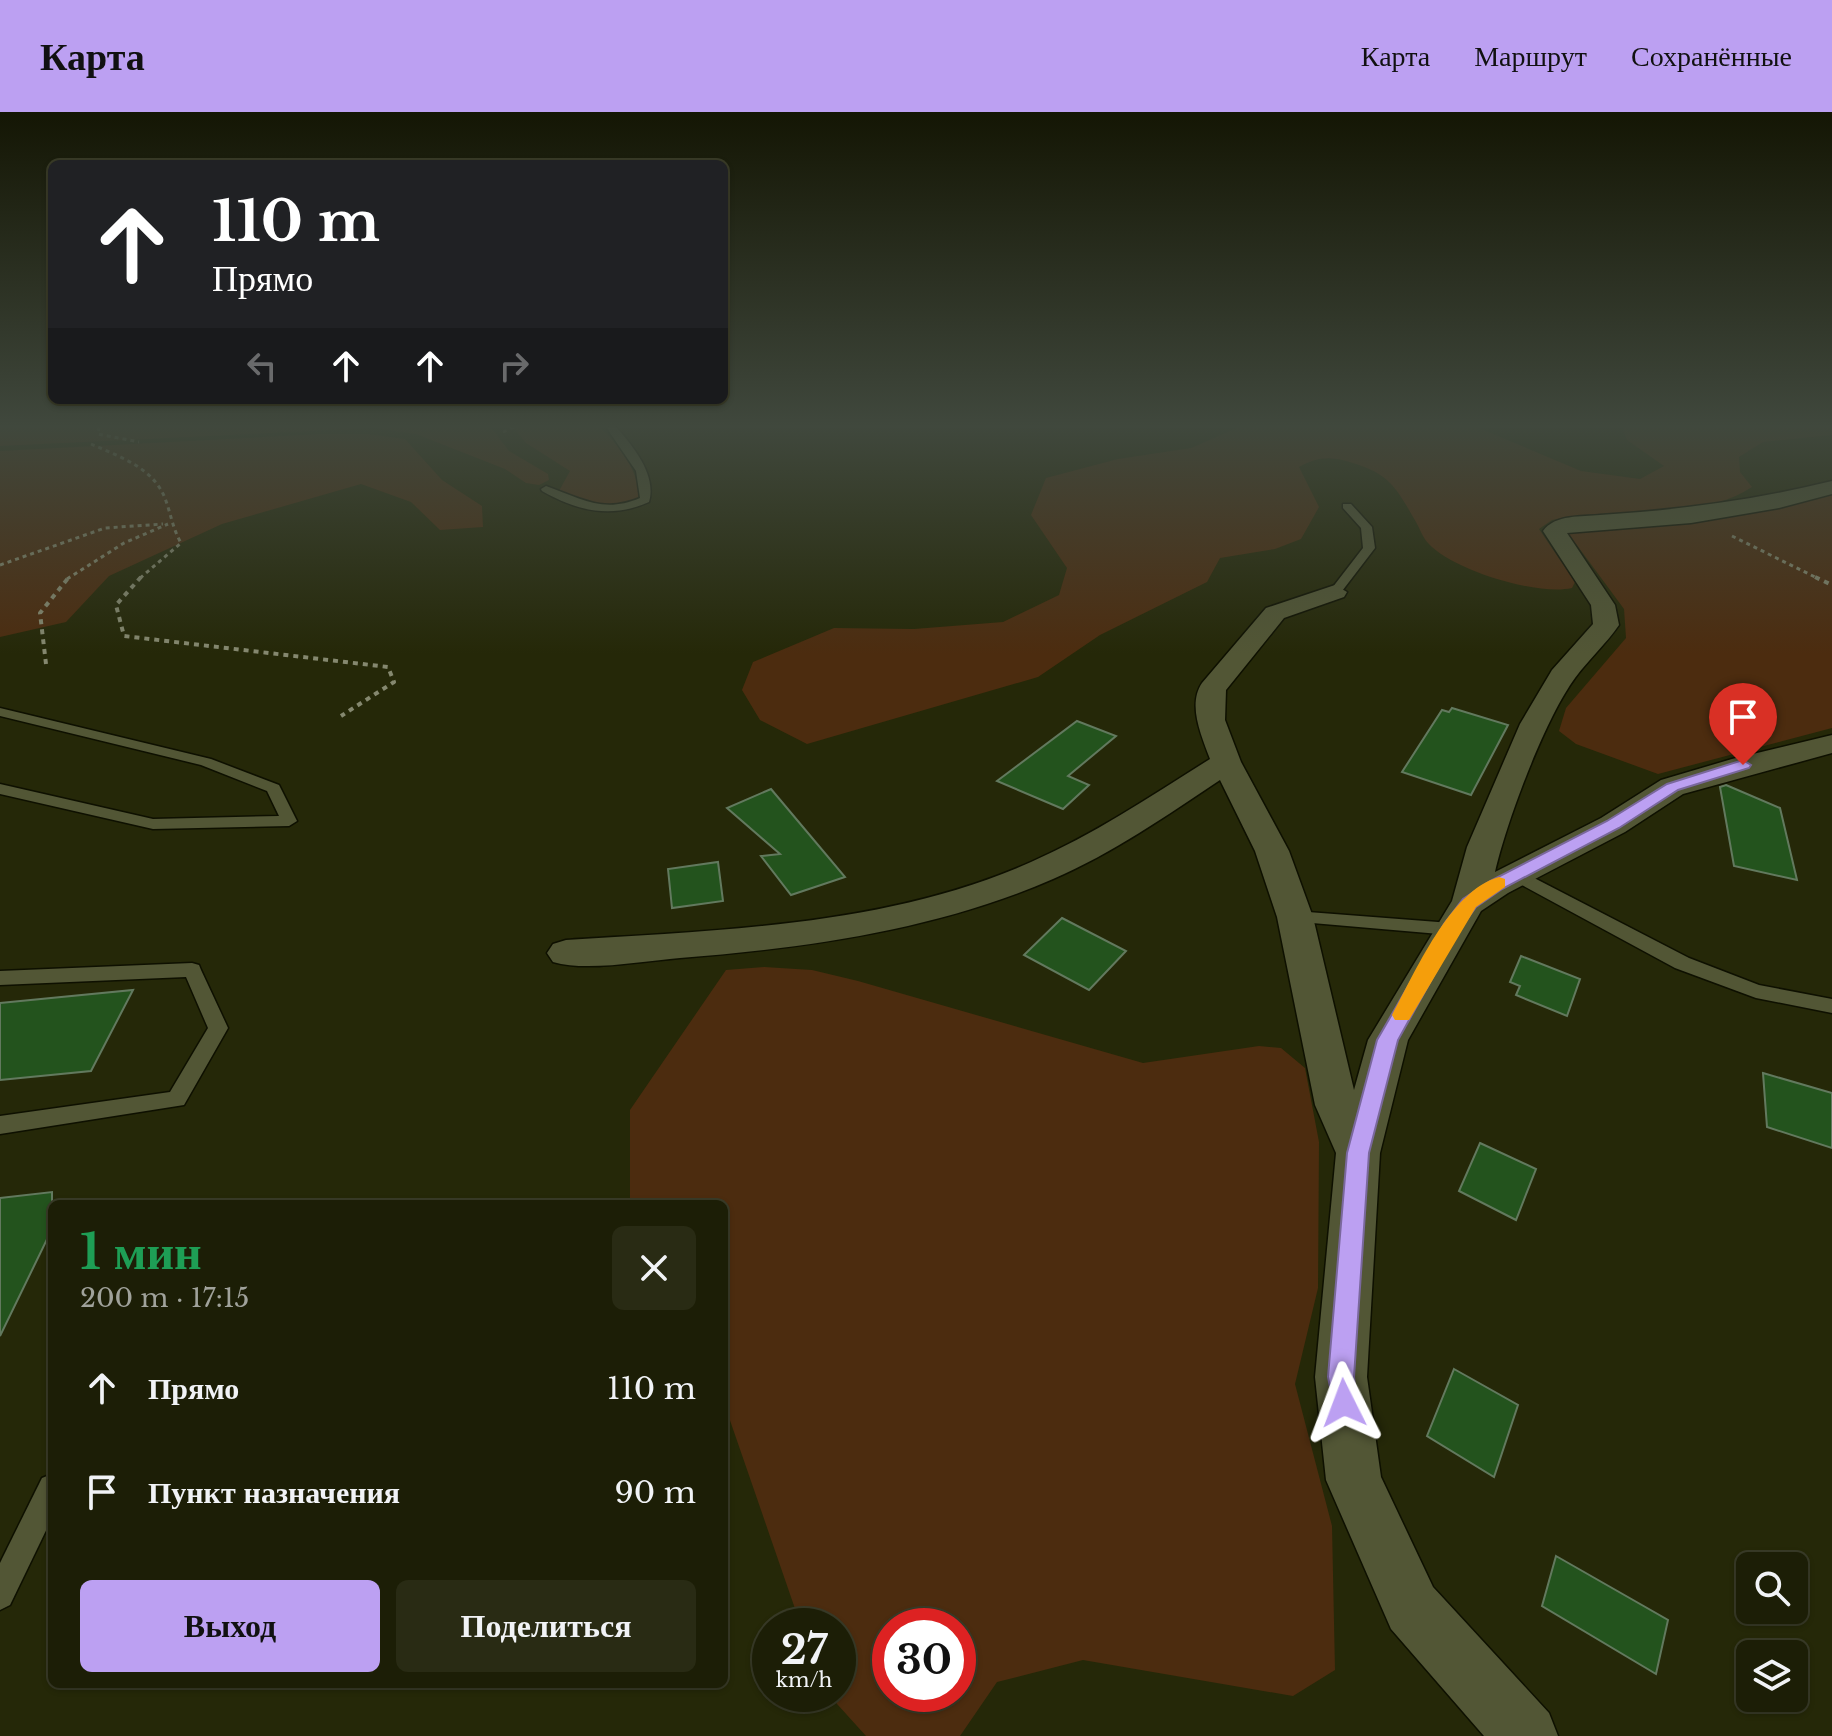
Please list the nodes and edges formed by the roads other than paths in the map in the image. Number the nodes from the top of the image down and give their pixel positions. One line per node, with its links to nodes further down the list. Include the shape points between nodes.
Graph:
1 (568, 503): 2 (lane, via 592,509)
2 (640, 503)
3 (1774, 503): 11 (street, via 1691,516 1569,524 1554,531 1603,605 1606,625 1562,676 1535,724)
4 (1347, 506): 5 (lane, via 1366,527 1369,548)
5 (1335, 592): 8 (street, via 1275,613 1212,689 1211,720)
6 (0, 712): 9 (lane, via 206,762 273,788 289,821 153,824)
7 (1832, 744): 10 (street, via 1672,787 1613,825)
8 (1226, 762): 12 (street, via 1272,851); 13 (street, via 1102,842 968,897 754,941)
9 (0, 789)
10 (1515, 874): 11 (street); 15 (lane, via 1682,963 1756,991)
11 (1460, 916): 12 (lane); 17 (street, via 1388,1040)
12 (1295, 917): 17 (street, via 1336,1105)
13 (566, 953)
14 (0, 978): 16 (lane, via 192,970 218,1028 177,1099)
15 (1832, 1006)
16 (0, 1125)
17 (1358, 1153): 20 (street, via 1341,1377 1354,1480 1412,1608)
18 (48, 1496): 19 (lane)
19 (0, 1595)
20 (1526, 1736)

